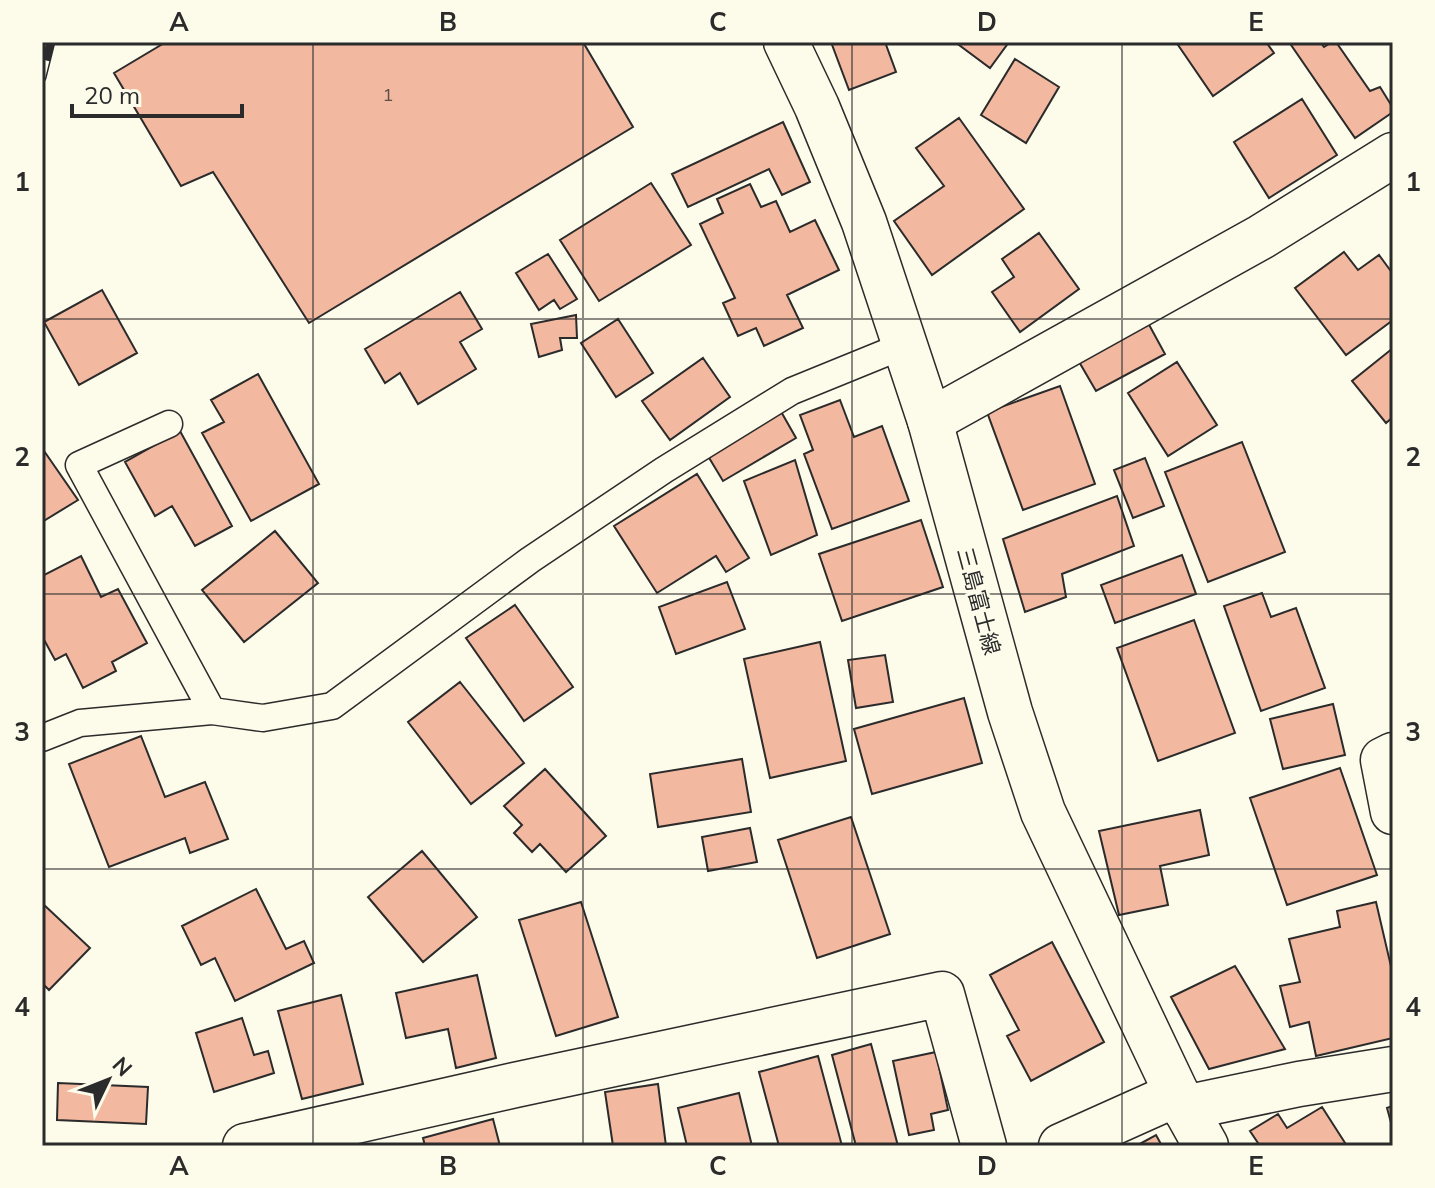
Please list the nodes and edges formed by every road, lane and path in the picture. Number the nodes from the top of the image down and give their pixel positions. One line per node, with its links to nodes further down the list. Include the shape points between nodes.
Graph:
1 (786, 42): 3 (street, 三島富士線, via 864,222)
2 (1393, 155): 4 (street, via 1261,237)
3 (905, 345): 4 (street, 三島富士線); 6 (lane, via 792,391 664,470 530,560 332,706 263,718)
4 (930, 421): 11 (street, 三島富士線, via 1043,812)
5 (169, 424): 6 (lane, via 79,465)
6 (212, 711): 7 (lane, via 80,723)
7 (42, 738)
8 (1393, 755): 9 (street, via 1383,760)
9 (1393, 812)
10 (1393, 1069): 11 (street)
11 (1180, 1101): 14 (street); 15 (street, 三島富士線)
12 (245, 1146): 13 (street, via 942,994)
13 (984, 1146)
14 (1061, 1146)
15 (1206, 1146)

